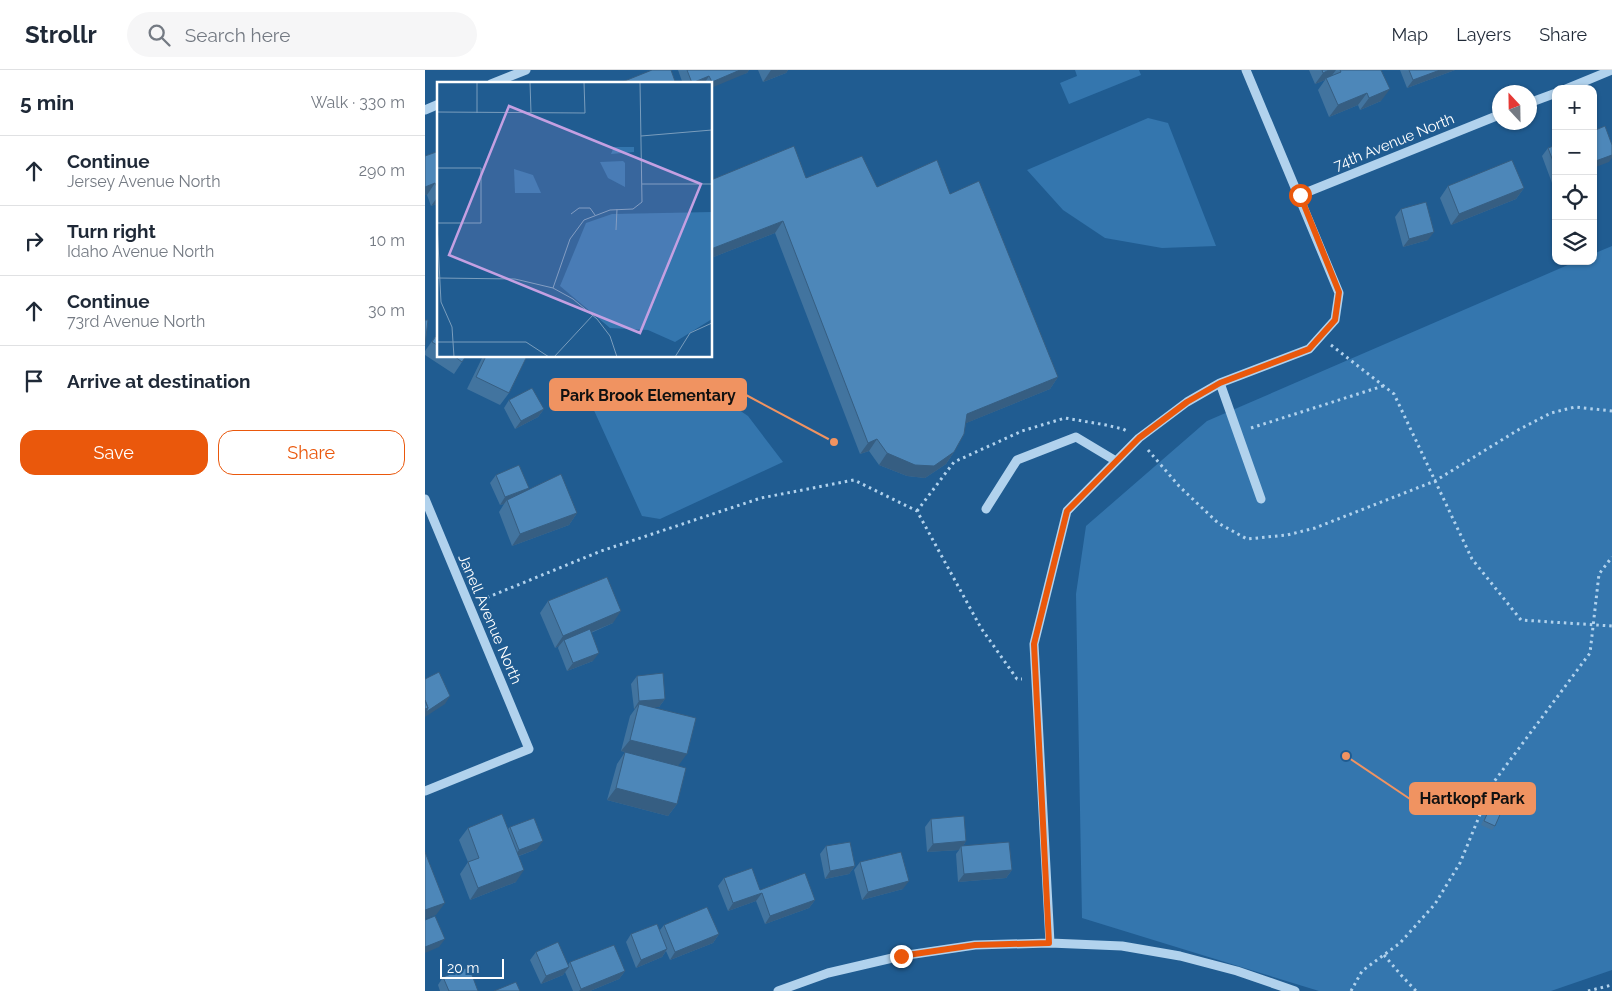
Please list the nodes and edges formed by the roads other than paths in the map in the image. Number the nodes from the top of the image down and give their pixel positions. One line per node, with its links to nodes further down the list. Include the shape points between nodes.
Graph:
1 (526, 70): 4 (street)
2 (1246, 70): 11 (street)
3 (1612, 70): 5 (street)
4 (496, 82)
5 (1576, 85)
6 (1552, 94): 7 (street)
7 (1537, 100)
8 (437, 105): 9 (street)
9 (425, 110)
10 (1492, 118): 11 (street, 74th Avenue North)
11 (1300, 195): 12 (street, via 1339,292 1335,320 1309,349)
12 (1220, 383): 13 (street, via 1187,402 1139,438); 15 (street)
13 (1116, 461): 16 (street, via 1076,437 1017,460); 18 (street, via 1067,511 1034,644)
14 (425, 499): 17 (street, Janell Avenue North, via 529,749)
15 (1261, 499)
16 (986, 509)
17 (425, 791)
18 (1049, 943): 19 (street, via 975,945 901,956 829,973); 20 (street, via 1123,946 1180,956)
19 (778, 991)
20 (1295, 991)

